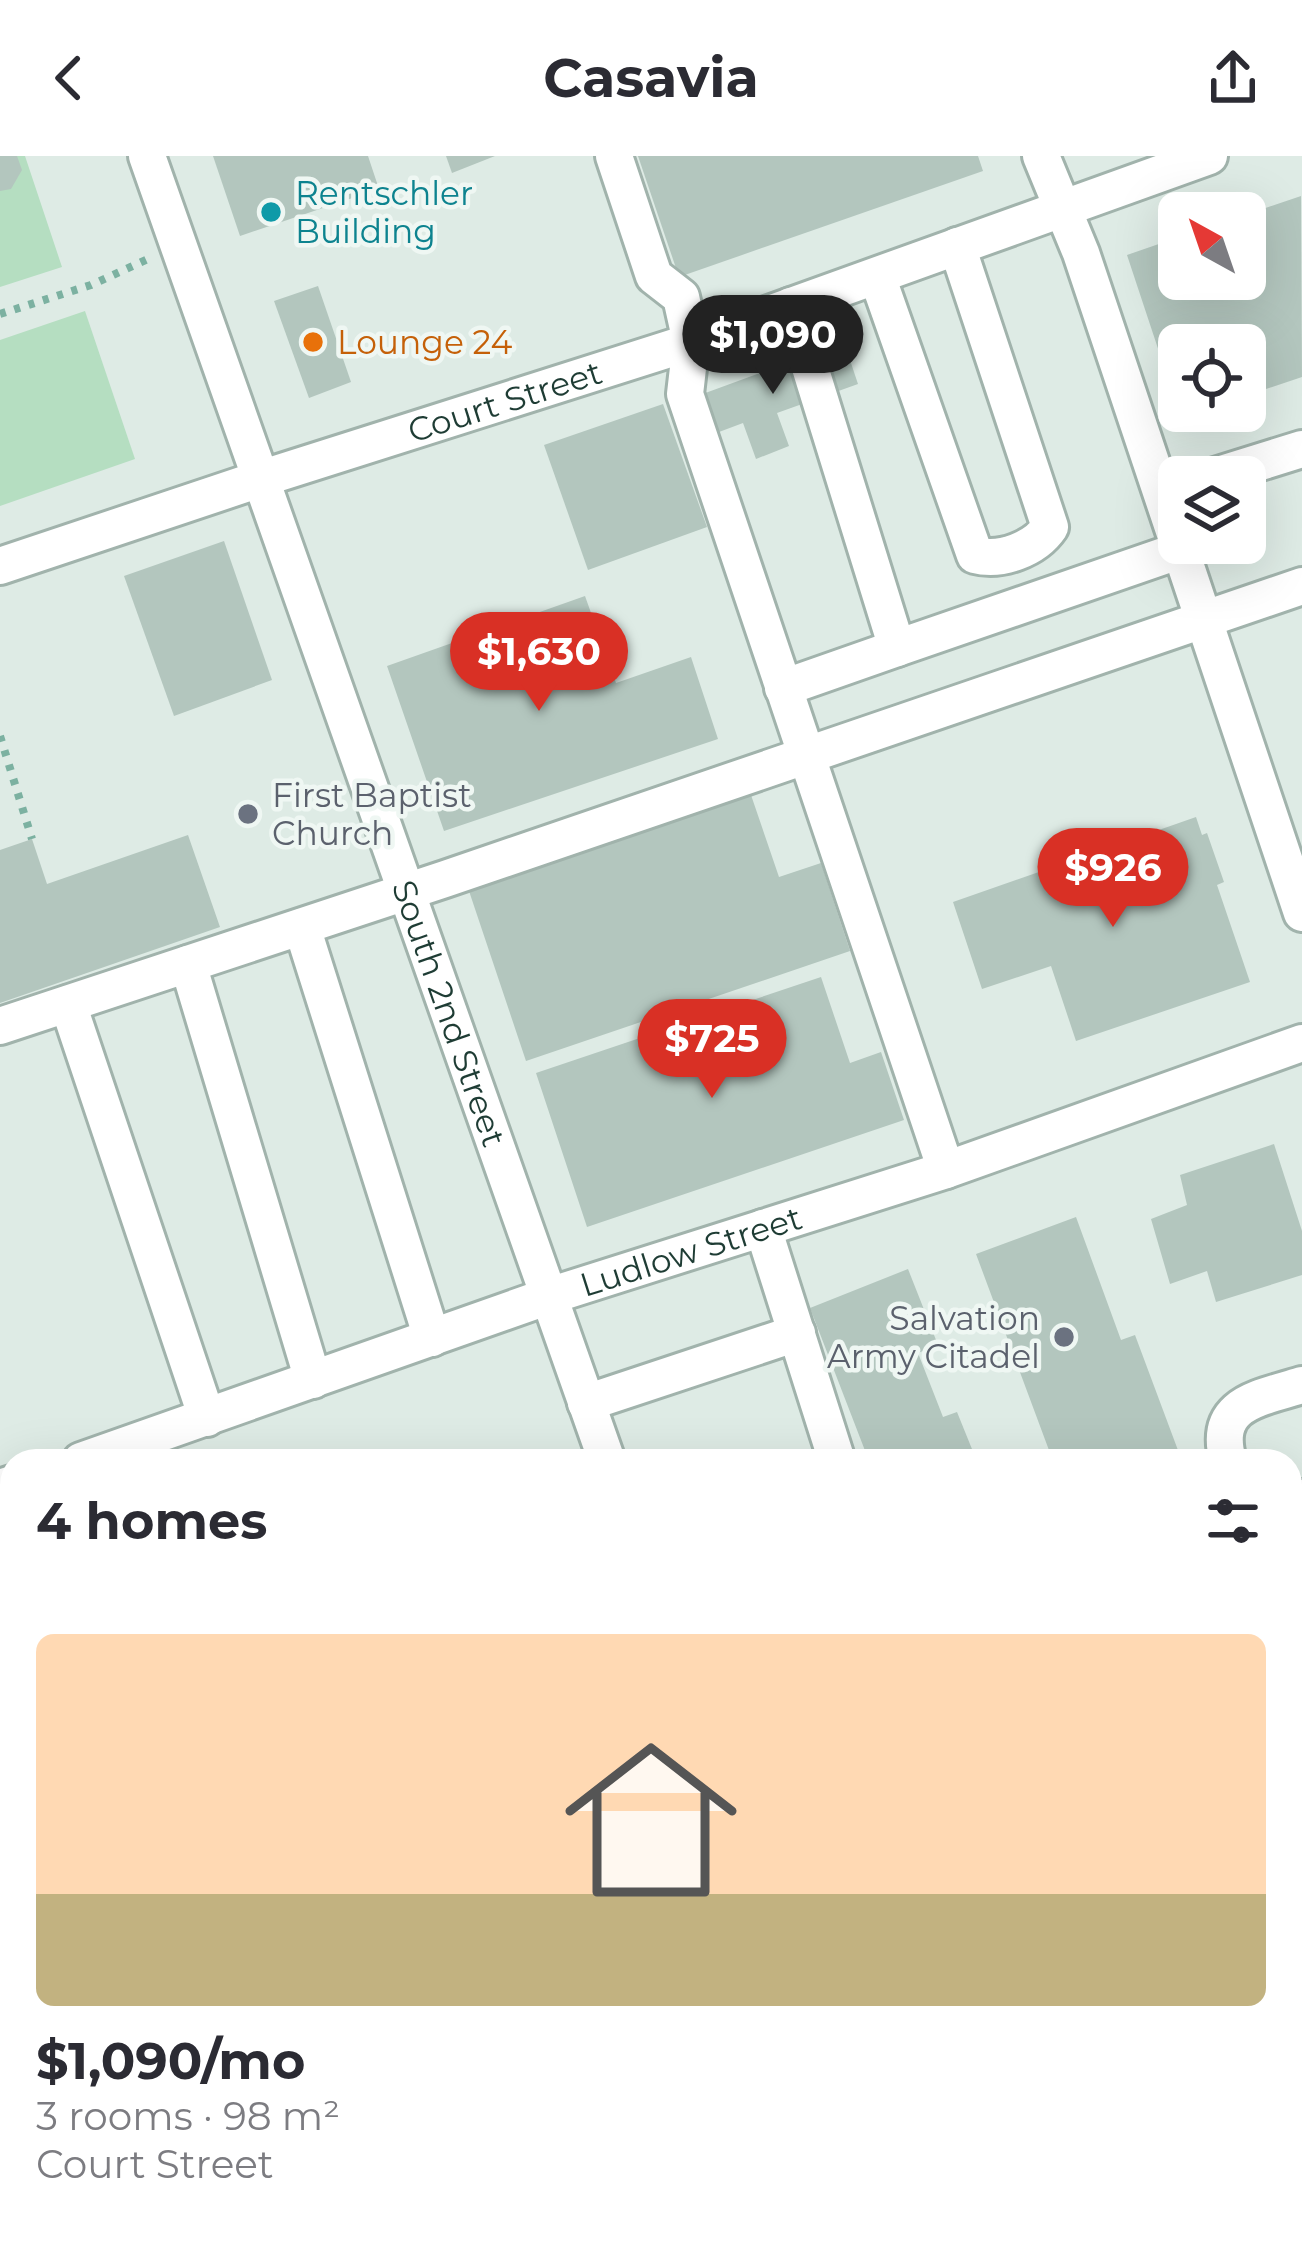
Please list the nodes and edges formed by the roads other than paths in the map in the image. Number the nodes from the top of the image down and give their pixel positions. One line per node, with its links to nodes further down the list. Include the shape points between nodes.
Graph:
1 (148, 156): 13 (street, South 2nd Street)
2 (614, 156): 9 (street, via 655,276 681,297)
3 (1041, 156): 5 (street)
4 (1209, 156): 5 (street, Court Street)
5 (1064, 210): 6 (street, Court Street); 11 (street)
6 (958, 246): 7 (street, Court Street); 7 (street, via 1050,527 1040,542 992,560 975,555)
7 (878, 276): 8 (street, Court Street)
8 (791, 307): 9 (street, Court Street); 19 (street)
9 (692, 342): 13 (street, Court Street); 20 (street, via 685,394)
10 (1302, 449): 12 (street)
11 (1158, 459)
12 (1266, 460)
13 (263, 478): 16 (street, Court Street); 23 (street, South 2nd Street)
14 (1158, 558): 19 (street)
15 (1186, 564): 18 (street)
16 (0, 566)
17 (1302, 586): 18 (street)
18 (1205, 621): 21 (street); 22 (street)
19 (897, 648): 20 (street)
20 (783, 688): 21 (street)
21 (806, 757): 23 (street); 30 (street)
22 (1286, 808): 24 (street)
23 (408, 892): 25 (street); 32 (street, South 2nd Street)
24 (1302, 913)
25 (302, 926): 26 (street); 34 (street)
26 (188, 964): 27 (street); 35 (street)
27 (68, 1004): 28 (street); 38 (street)
28 (0, 1026)
29 (1302, 1043): 30 (street, Ludlow Street)
30 (946, 1170): 31 (street, Ludlow Street)
31 (764, 1228): 32 (street, Ludlow Street); 33 (street)
32 (549, 1296): 34 (street, Ludlow Street); 37 (street, South 2nd Street)
33 (797, 1334): 37 (street); 41 (street)
34 (432, 1338): 35 (street, Ludlow Street)
35 (313, 1380): 38 (street, Ludlow Street)
36 (1302, 1385): 42 (street, via 1229,1416)
37 (586, 1403): 40 (street, South 2nd Street)
38 (207, 1418): 39 (street, Ludlow Street)
39 (159, 1449)
40 (603, 1449)
41 (832, 1449)
42 (1225, 1449)

